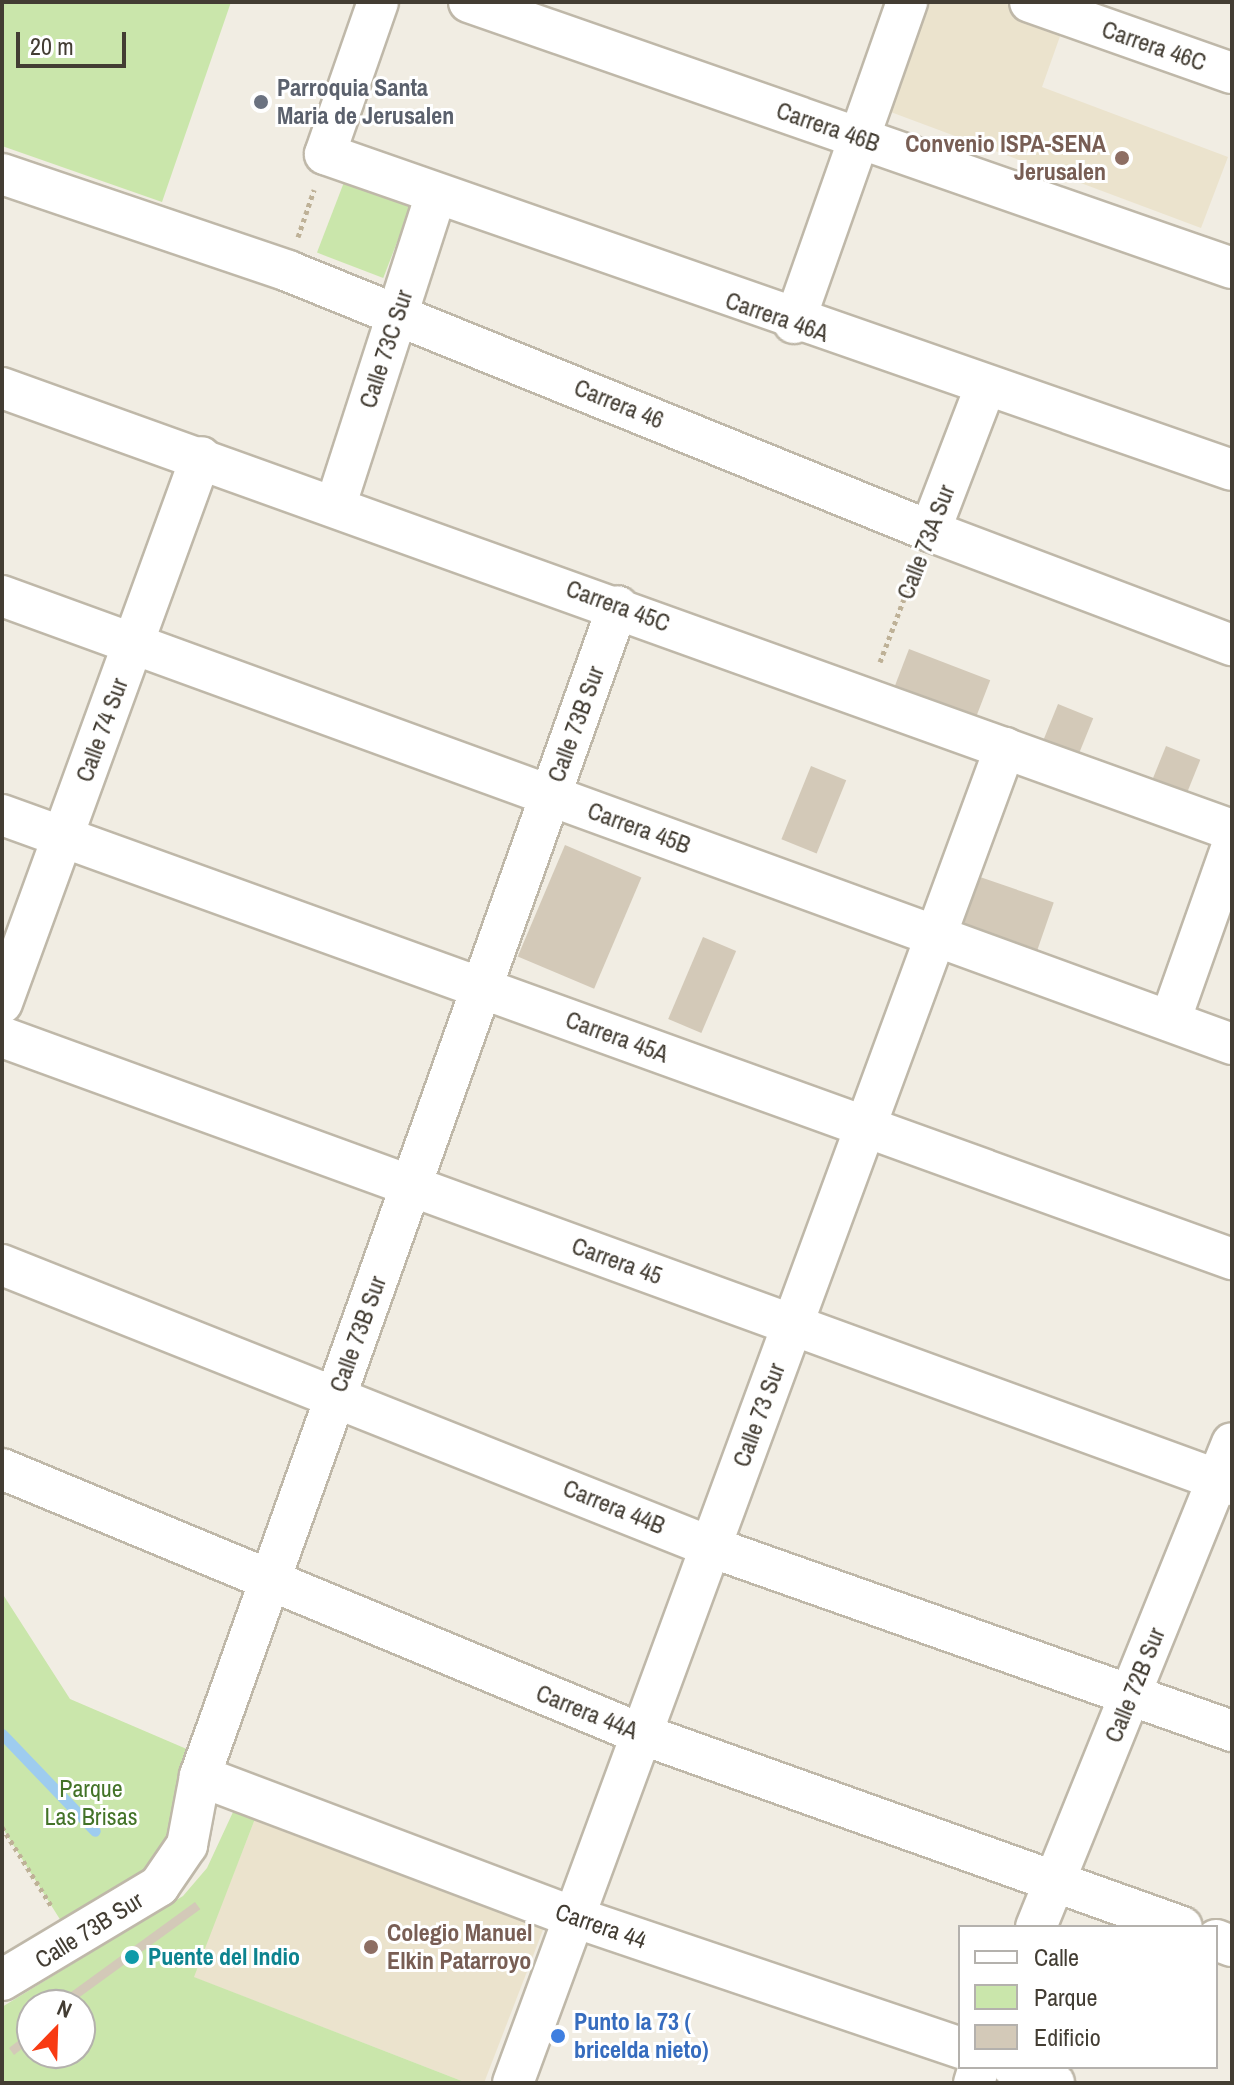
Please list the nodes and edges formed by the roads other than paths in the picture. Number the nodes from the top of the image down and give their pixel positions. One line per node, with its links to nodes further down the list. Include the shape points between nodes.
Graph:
1 (378, 2): 8 (street, Carrera 46A, via 325,154)
2 (469, 2): 6 (street, Carrera 46B)
3 (907, 2): 6 (street)
4 (1030, 2): 5 (street, Carrera 46C)
5 (1232, 73)
6 (859, 138): 9 (street, Carrera 46B); 11 (street)
7 (2, 174): 10 (street, Carrera 46)
8 (436, 194): 10 (street, Calle 73C Sur); 11 (street, Carrera 46A)
9 (1232, 268)
10 (398, 313): 16 (street, Calle 73C Sur); 17 (street, Carrera 46)
11 (794, 323): 13 (street, Carrera 46A)
12 (2, 388): 14 (street, Carrera 45C)
13 (985, 388): 15 (street, Carrera 46A); 17 (street, Calle 73A Sur)
14 (201, 457): 16 (street, Carrera 45C); 20 (street, Calle 74 Sur)
15 (1232, 470)
16 (336, 504): 19 (street, Carrera 45C)
17 (930, 531): 21 (street, Carrera 46)
18 (2, 596): 20 (street, Carrera 45B)
19 (618, 606): 22 (street, Carrera 45C); 23 (street, Calle 73B Sur)
20 (133, 644): 23 (street, Carrera 45B); 26 (street, Calle 74 Sur)
21 (1232, 645)
22 (1005, 748): 25 (street, Carrera 45C); 28 (street, Calle 73 Sur)
23 (550, 796): 28 (street, Carrera 45B); 29 (street, Calle 73B Sur)
24 (2, 815): 26 (street, Carrera 45A)
25 (1232, 830)
26 (62, 837): 29 (street, Carrera 45A); 30 (street, Calle 74 Sur)
27 (1232, 846): 31 (street)
28 (936, 936): 31 (street, Carrera 45B); 34 (street, Calle 73 Sur)
29 (481, 988): 34 (street, Carrera 45A); 35 (street, Calle 73B Sur)
30 (2, 1003)
31 (1170, 1021): 33 (street, Carrera 45B)
32 (2, 1037): 35 (street, Carrera 45)
33 (1232, 1044)
34 (866, 1127): 36 (street, Carrera 45A); 38 (street, Calle 73 Sur)
35 (410, 1186): 38 (street, Carrera 45); 39 (street, Calle 73B Sur)
36 (1232, 1259)
37 (2, 1265): 39 (street, Carrera 44B)
38 (793, 1325): 42 (street, Carrera 45); 43 (street, Calle 73 Sur)
39 (336, 1394): 43 (street, Carrera 44B); 44 (street, Calle 73B Sur)
40 (1232, 1443): 42 (street, Calle 72B Sur)
41 (2, 1469): 44 (street, Carrera 44A)
42 (1225, 1483): 45 (street, Calle 72B Sur)
43 (711, 1547): 45 (street, Carrera 44B); 47 (street, Calle 73 Sur)
44 (269, 1583): 47 (street, Carrera 44A); 48 (street, Calle 73B Sur)
45 (1130, 1696): 46 (street, Carrera 44B); 49 (street, Calle 72B Sur)
46 (1232, 1731)
47 (641, 1734): 49 (street, Carrera 44A); 50 (street, Calle 73 Sur)
48 (200, 1776): 50 (street, Carrera 44); 53 (street, Calle 73B Sur, via 187,1845 174,1869 74,1942)
49 (1056, 1880): 51 (street, Calle 72B Sur); 52 (street, Carrera 44A)
50 (574, 1917): 54 (street, Carrera 44); 56 (street, Calle 73 Sur)
51 (1037, 1925)
52 (1177, 1925)
53 (2, 1980)
54 (958, 2047)
55 (1018, 2069): 57 (street)
56 (513, 2083)
57 (1054, 2083)

